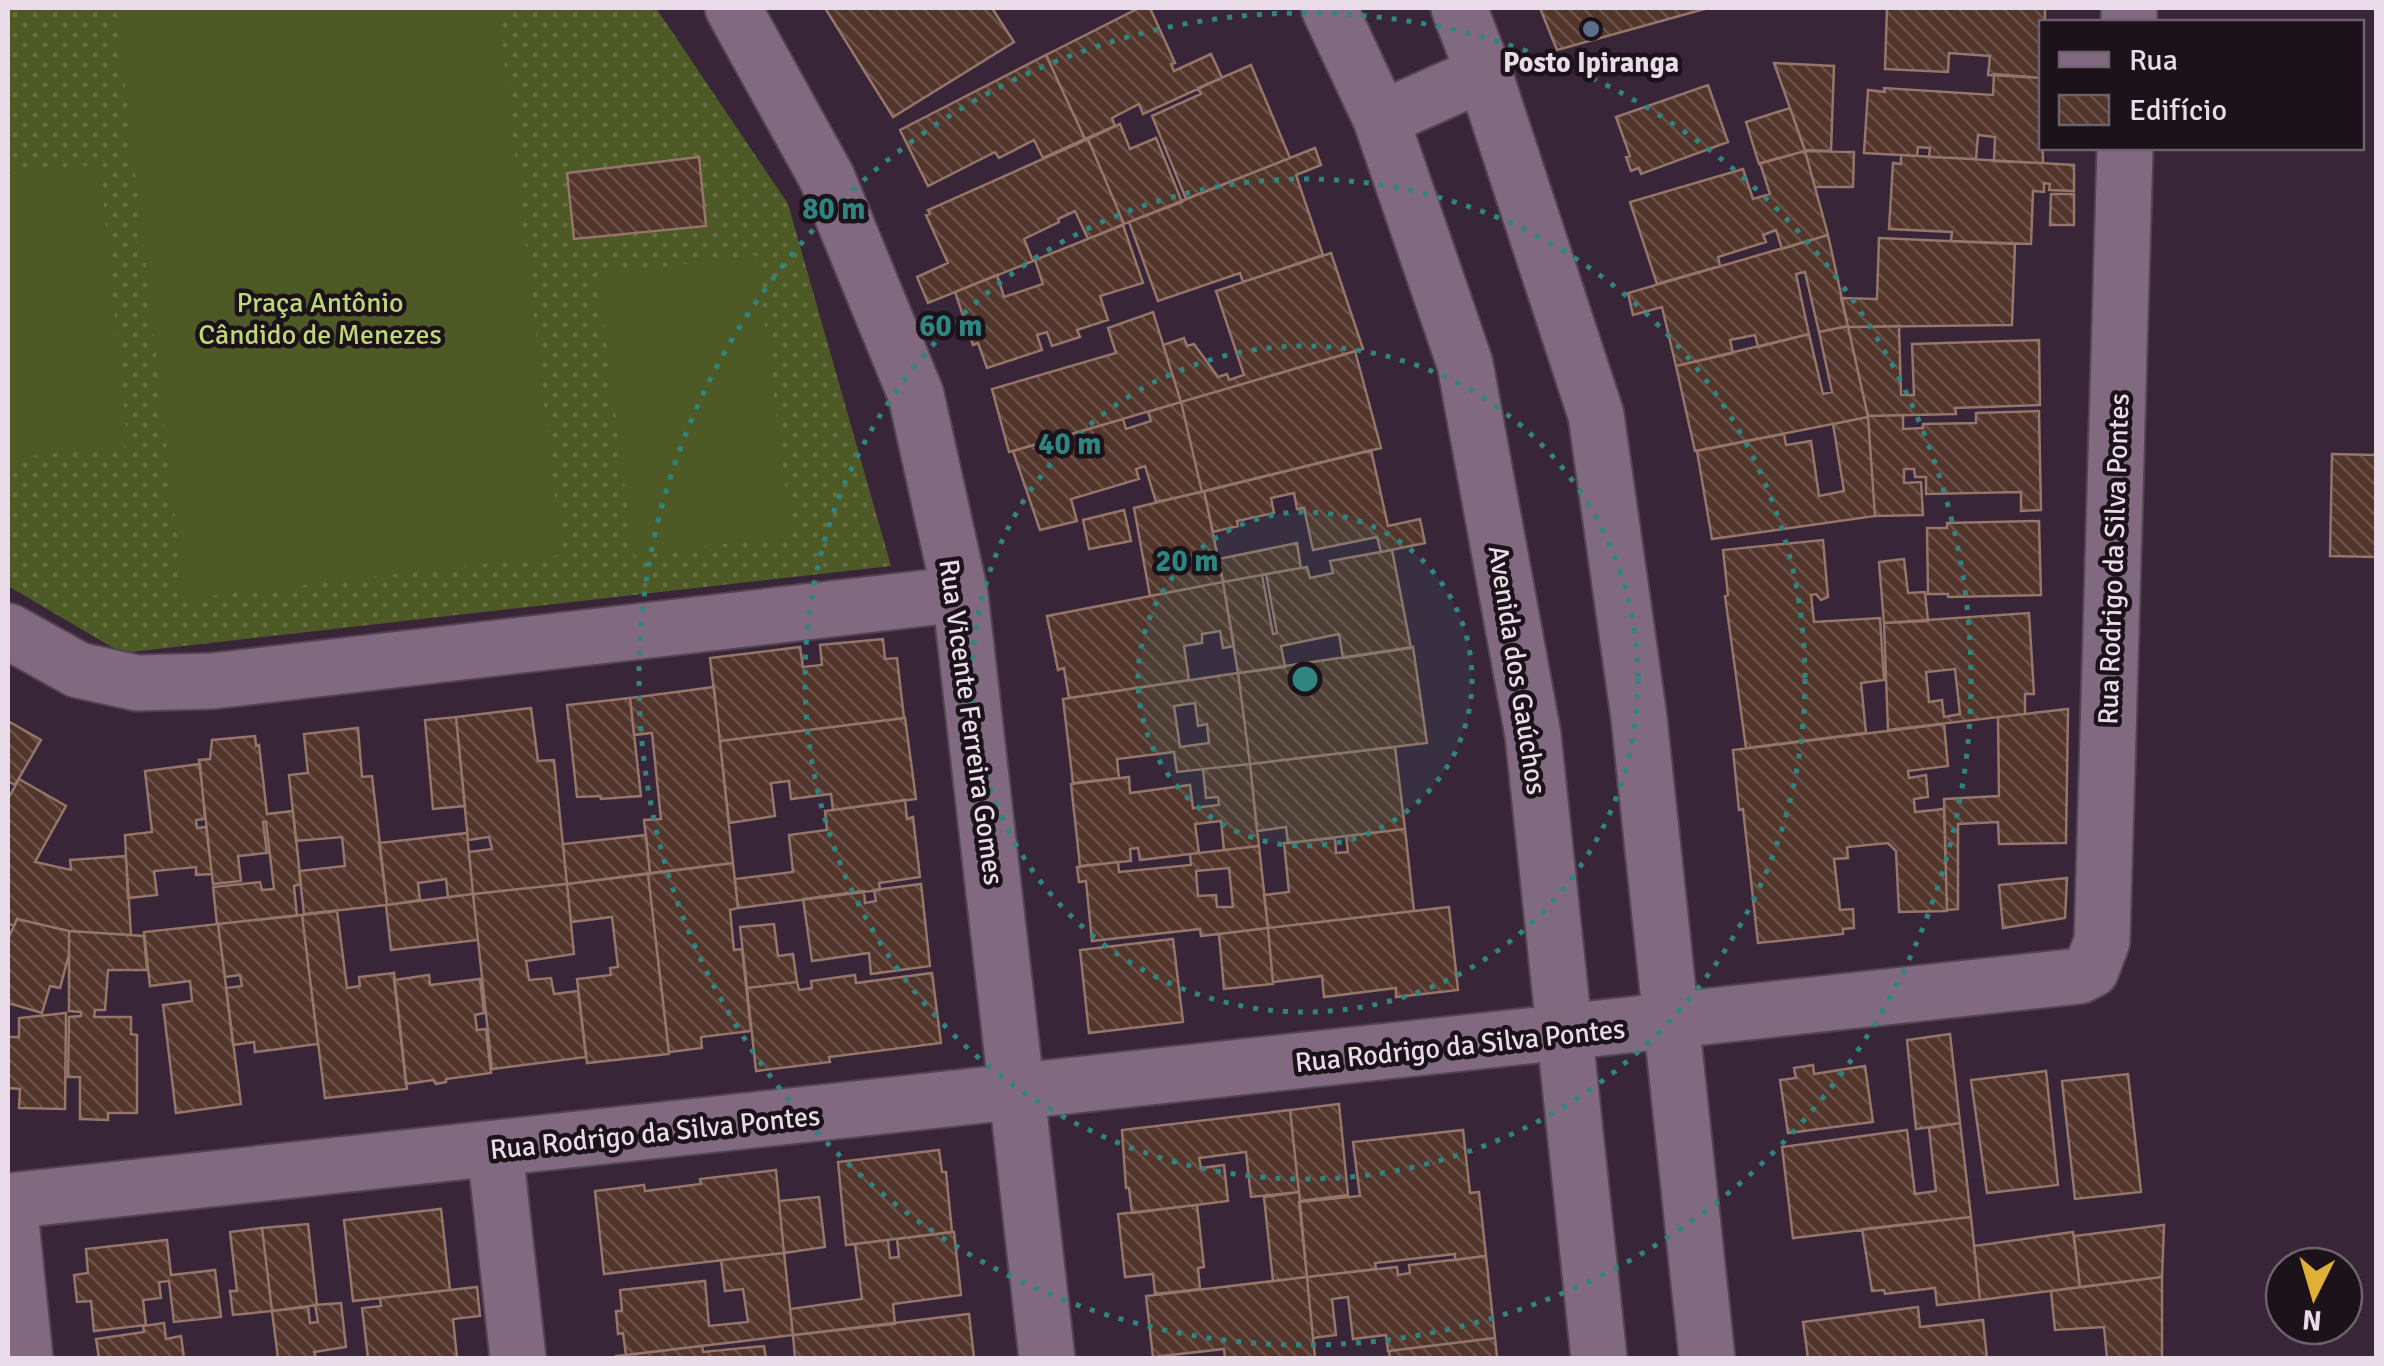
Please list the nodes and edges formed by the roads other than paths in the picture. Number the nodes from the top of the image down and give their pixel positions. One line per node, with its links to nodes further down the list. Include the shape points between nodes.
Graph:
1 (732, 8): 7 (street, Rua Vicente Ferreira Gomes, via 827,178 916,395)
2 (1328, 8): 5 (street, Avenida dos Gaúchos)
3 (1459, 8): 4 (street)
4 (1484, 73): 5 (street); 9 (street, via 1596,415 1640,718)
5 (1381, 119): 10 (street, Avenida dos Gaúchos, via 1465,364 1533,736)
6 (2126, 150): 9 (street, Rua Rodrigo da Silva Pontes, via 2098,957 2091,970 2067,980)
7 (960, 594): 8 (street, via 214,681 137,683 78,670); 11 (street, Rua Vicente Ferreira Gomes)
8 (8, 631)
9 (1669, 1022): 10 (street, Rua Rodrigo da Silva Pontes); 18 (street)
10 (1564, 1034): 11 (street, Rua Rodrigo da Silva Pontes); 17 (street, Avenida dos Gaúchos)
11 (1019, 1092): 12 (street, Rua Rodrigo da Silva Pontes); 16 (street, Rua Vicente Ferreira Gomes)
12 (495, 1150): 13 (street, Rua Rodrigo da Silva Pontes); 15 (street)
13 (8, 1201): 14 (street)
14 (25, 1358)
15 (518, 1358)
16 (1047, 1358)
17 (1599, 1358)
18 (1707, 1358)

